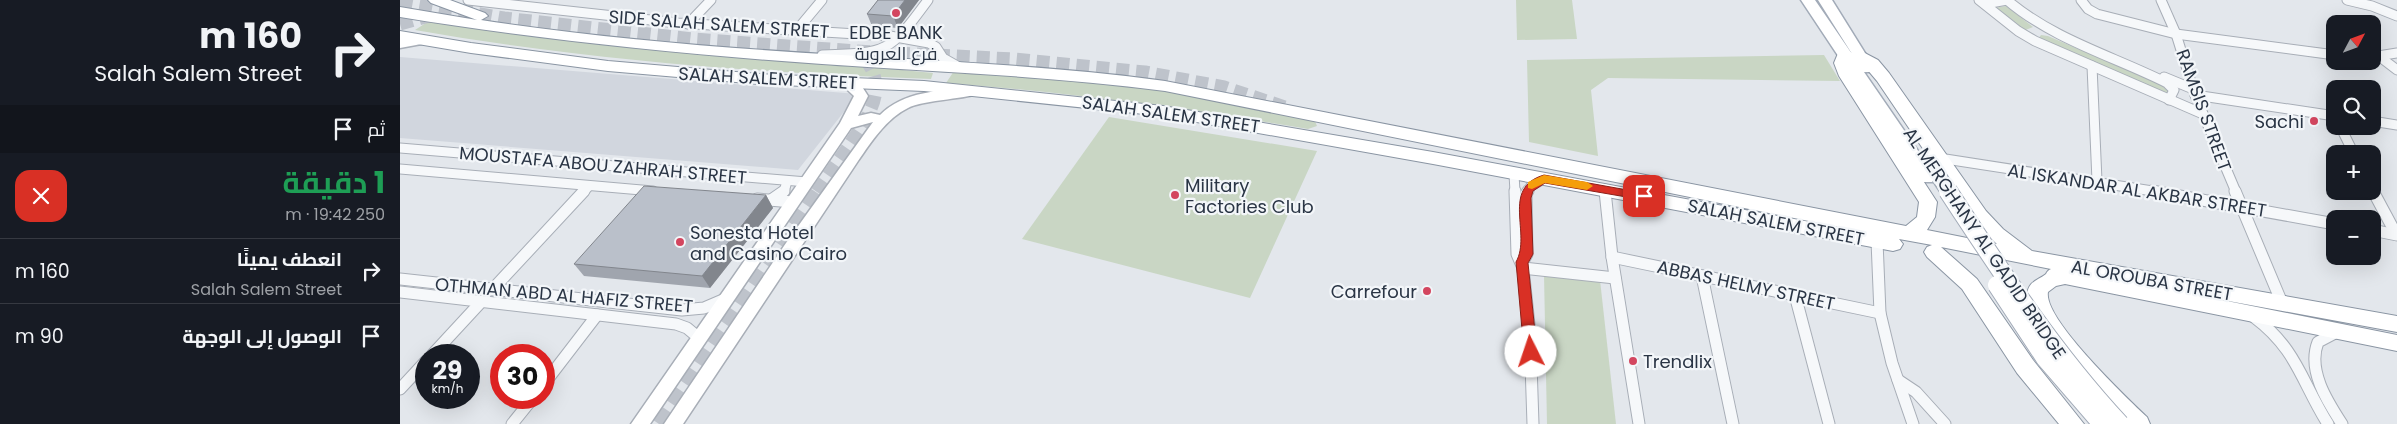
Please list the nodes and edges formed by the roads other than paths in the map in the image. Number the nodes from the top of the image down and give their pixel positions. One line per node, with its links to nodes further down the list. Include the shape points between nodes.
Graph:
1 (436, 0): 19 (highway)
2 (468, 0): 17 (street, SIDE SALAH SALEM STREET)
3 (711, 0): 17 (street)
4 (822, 0): 20 (street)
5 (928, 0): 24 (street)
6 (1808, 0): 27 (main road)
7 (1825, 0): 27 (main road)
8 (2007, 0): 13 (street); 18 (street)
9 (2013, 0): 39 (street, via 2057,32)
10 (2080, 0): 21 (street, via 2097,14)
11 (2160, 0): 21 (street, RAMSIS STREET)
12 (2347, 0): 14 (street)
13 (1982, 2): 23 (street)
14 (2367, 2): 16 (street)
15 (400, 12): 19 (highway, SALAH SALEM STREET)
16 (2397, 16)
17 (688, 24): 20 (street, SIDE SALAH SALEM STREET)
18 (2043, 28): 23 (street); 41 (street, via 2167,83 2174,90)
19 (516, 29): 31 (highway, SALAH SALEM STREET, via 639,45)
20 (797, 30): 24 (street, SIDE SALAH SALEM STREET)
21 (2176, 34): 29 (street); 39 (street, RAMSIS STREET)
22 (400, 36): 25 (highway, SALAH SALEM STREET)
23 (2026, 36): 34 (street)
24 (900, 38): 31 (street, via 872,52); 35 (street, SIDE SALAH SALEM STREET, via 932,44 943,58)
25 (423, 40): 26 (main road); 37 (highway, SALAH SALEM STREET, via 608,66)
26 (400, 44)
27 (1849, 49): 51 (highway, via 1872,64 1883,77); 62 (highway, via 1842,63 1847,76); 115 (main road, AL MERGHANY AL GADID BRIDGE, bridge, via 2031,337 2067,386); 116 (main road, AL MERGHANY AL GADID BRIDGE, bridge, via 2040,330 2074,374)
28 (2397, 53): 30 (street)
29 (2326, 54)
30 (2381, 56)
31 (805, 57): 33 (highway, SALAH SALEM STREET)
32 (2381, 60): 36 (street)
33 (882, 63): 35 (highway, SALAH SALEM STREET); 38 (highway, via 940,75 938,81)
34 (2092, 66): 41 (street); 57 (street)
35 (960, 67): 45 (highway, SALAH SALEM STREET, via 1142,82)
36 (2397, 70)
37 (846, 83): 38 (highway, SALAH SALEM STREET); 48 (main road, via 856,88 860,96)
38 (924, 86): 40 (highway, SALAH SALEM STREET)
39 (2194, 92): 42 (street, RAMSIS STREET); 43 (street, via 2210,99)
40 (988, 93): 44 (main road, via 919,99 896,108); 49 (highway, SALAH SALEM STREET, via 1146,109)
41 (2169, 100): 42 (street)
42 (2203, 114): 68 (street, RAMSIS STREET)
43 (2326, 115)
44 (883, 120): 48 (main road, via 871,116); 107 (main road, via 822,202)
45 (1334, 120): 49 (highway); 71 (highway, SALAH SALEM STREET)
46 (2381, 122): 47 (street)
47 (2397, 125)
48 (846, 126): 58 (main road)
49 (1325, 138): 53 (highway, SALAH SALEM STREET)
50 (400, 148): 56 (street, MOUSTAFA ABOU ZAHRAH STREET)
51 (1939, 158): 57 (street, AL ISKANDAR AL AKBAR STREET); 63 (highway)
52 (404, 169): 54 (street); 59 (street, MOUSTAFA ABOU ZAHRAH STREET)
53 (1514, 174): 55 (highway, SALAH SALEM STREET); 77 (street, via 1517,254)
54 (400, 177)
55 (1544, 179): 60 (highway, SALAH SALEM STREET); 77 (street, via 1534,183 1526,194 1527,254)
56 (787, 181): 58 (street, MOUSTAFA ABOU ZAHRAH STREET); 65 (street, via 784,192)
57 (2097, 181): 68 (street, AL ISKANDAR AL AKBAR STREET)
58 (807, 182): 67 (main road)
59 (589, 186): 61 (street, MOUSTAFA ABOU ZAHRAH STREET); 82 (street)
60 (1605, 189): 73 (highway, SALAH SALEM STREET); 75 (street)
61 (661, 191)
62 (1924, 196): 63 (highway, via 1947,200); 71 (highway, via 1929,208 1926,219)
63 (1965, 196): 76 (highway, via 1996,234)
64 (751, 199): 65 (street, MOUSTAFA ABOU ZAHRAH STREET)
65 (771, 200): 67 (street, MOUSTAFA ABOU ZAHRAH STREET)
66 (2378, 200): 72 (street)
67 (793, 202): 85 (main road)
68 (2241, 207): 69 (street, AL ISKANDAR AL AKBAR STREET); 87 (street, RAMSIS STREET)
69 (2326, 222)
70 (2381, 232): 72 (street)
71 (1908, 234): 76 (highway, AL OROUBA STREET)
72 (2396, 234)
73 (1877, 241): 74 (highway, SALAH SALEM STREET); 92 (street)
74 (1934, 252): 79 (highway, AL OROUBA STREET); 88 (highway, via 1968,280)
75 (1612, 257): 78 (street, ABBAS HELMY STREET); 80 (street)
76 (2030, 258): 87 (highway, AL OROUBA STREET)
77 (1522, 265): 80 (street); 108 (street, via 1530,334)
78 (1702, 276): 84 (street, ABBAS HELMY STREET); 110 (street)
79 (2065, 277): 89 (highway, via 2049,280 2039,288); 91 (highway, AL OROUBA STREET)
80 (1615, 278): 109 (street)
81 (400, 279): 82 (street, OTHMAN ABD AL HAFIZ STREET)
82 (492, 290): 90 (street, OTHMAN ABD AL HAFIZ STREET)
83 (400, 292): 86 (street, OTHMAN ABD AL HAFIZ STREET)
84 (1796, 296): 92 (street, ABBAS HELMY STREET); 111 (street)
85 (726, 299): 90 (street, OTHMAN ABD AL HAFIZ STREET); 97 (main road)
86 (481, 302): 93 (street, OTHMAN ABD AL HAFIZ STREET); 99 (street)
87 (2282, 303): 94 (highway, AL OROUBA STREET)
88 (1988, 308): 89 (highway, via 1994,297 2009,294 2029,300); 114 (highway, via 2023,363)
89 (2039, 308): 117 (highway, via 2086,368)
90 (693, 310): 95 (street, via 692,318)
91 (2244, 311): 96 (highway, AL OROUBA STREET); 118 (street, via 2275,333 2290,350)
92 (1880, 313): 102 (street)
93 (598, 315): 95 (street, OTHMAN ABD AL HAFIZ STREET); 100 (street)
94 (2397, 324)
95 (682, 326): 97 (street, OTHMAN ABD AL HAFIZ STREET)
96 (2344, 331): 98 (highway, AL OROUBA STREET); 119 (street, via 2323,338 2315,346 2313,356 2325,392)
97 (699, 338): 106 (main road)
98 (2397, 343)
99 (442, 344)
100 (555, 370)
101 (415, 373): 103 (street)
102 (1898, 380): 112 (street); 113 (street, via 1916,392)
103 (400, 389)
104 (524, 409): 105 (street)
105 (512, 424)
106 (640, 424)
107 (673, 424)
108 (1533, 424)
109 (1638, 424)
110 (1733, 424)
111 (1829, 424)
112 (1913, 424)
113 (1945, 424)
114 (2073, 424)
115 (2102, 424)
116 (2120, 424)
117 (2139, 424)
118 (2328, 424)
119 (2342, 424)

